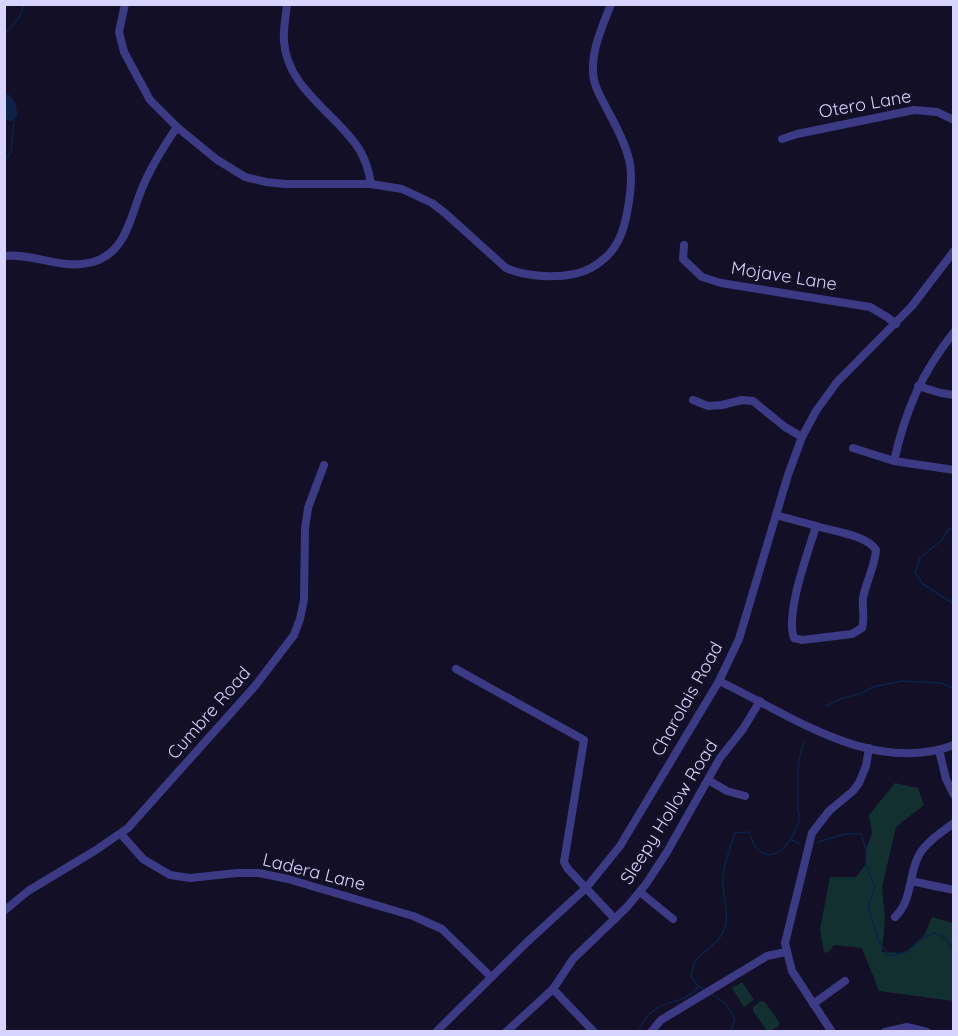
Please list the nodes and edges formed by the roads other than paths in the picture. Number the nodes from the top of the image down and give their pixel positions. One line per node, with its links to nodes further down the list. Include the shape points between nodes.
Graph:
1 (125, 4): 5 (street, via 119,32 124,52 150,100)
2 (287, 4): 7 (street, via 284,42 290,65 310,95 359,149)
3 (611, 4): 7 (street, via 592,71 595,87 627,151 632,184 624,228 617,245 604,260 572,274 517,273 497,262 432,203 402,189)
4 (954, 120): 6 (street, Otero Lane, via 937,112 914,110)
5 (177, 127): 7 (street, via 245,177 285,184); 10 (street, via 142,188 123,239 110,253 78,265)
6 (782, 139)
7 (371, 184)
8 (684, 245): 11 (street, Mojave Lane, via 683,259 702,277 870,308)
9 (954, 251): 11 (street, Charolais Road)
10 (4, 256)
11 (896, 324): 16 (street, Charolais Road, via 826,395)
12 (954, 332): 13 (street)
13 (918, 386): 14 (street); 18 (street)
14 (954, 395)
15 (693, 400): 16 (street, via 708,406 753,401)
16 (802, 437): 21 (street, Charolais Road)
17 (853, 448): 18 (street)
18 (894, 461): 20 (street)
19 (324, 465): 33 (street, Cumbre Road, via 308,508 304,600 294,635 232,713)
20 (954, 470)
21 (776, 514): 22 (street); 24 (street, Charolais Road, via 739,639)
22 (816, 526): 22 (street, via 871,543 876,555 862,602 862,628 852,634 802,640 794,638 791,631 792,615)
23 (456, 669): 35 (street, via 584,740 564,862)
24 (719, 681): 25 (street); 35 (street, Charolais Road, via 634,825)
25 (759, 702): 27 (street, via 829,736); 29 (street, Sleepy Hollow Road)
26 (954, 745): 28 (street)
27 (869, 748): 28 (street, via 909,753); 42 (street, via 866,766 853,791 812,833 788,925)
28 (939, 750): 30 (street)
29 (708, 780): 31 (street); 37 (street, Sleepy Hollow Road)
30 (954, 795)
31 (745, 796)
32 (954, 823): 34 (street, via 923,850)
33 (121, 834): 38 (street, Cumbre Road, via 28,891); 43 (street, Ladera Lane, via 143,859 170,875 190,879 259,873 413,916 442,929)
34 (911, 881): 36 (street); 39 (street, via 903,907)
35 (586, 888): 41 (street); 43 (street, Charolais Road)
36 (954, 890)
37 (640, 892): 40 (street); 41 (street, Sleepy Hollow Road)
38 (4, 911)
39 (895, 917)
40 (673, 919)
41 (615, 920): 45 (street, Sleepy Hollow Road, via 573,958)
42 (786, 952): 46 (street, via 792,971); 50 (street, via 767,956 661,1020)
43 (491, 977): 47 (street, Charolais Road)
44 (845, 981): 46 (street)
45 (553, 989): 48 (street, Sleepy Hollow Road); 49 (street)
46 (813, 1004): 51 (street)
47 (436, 1032)
48 (506, 1032)
49 (594, 1032)
50 (651, 1032)
51 (832, 1032)
52 (885, 1032): 53 (street, via 908,1027)
53 (927, 1032)

